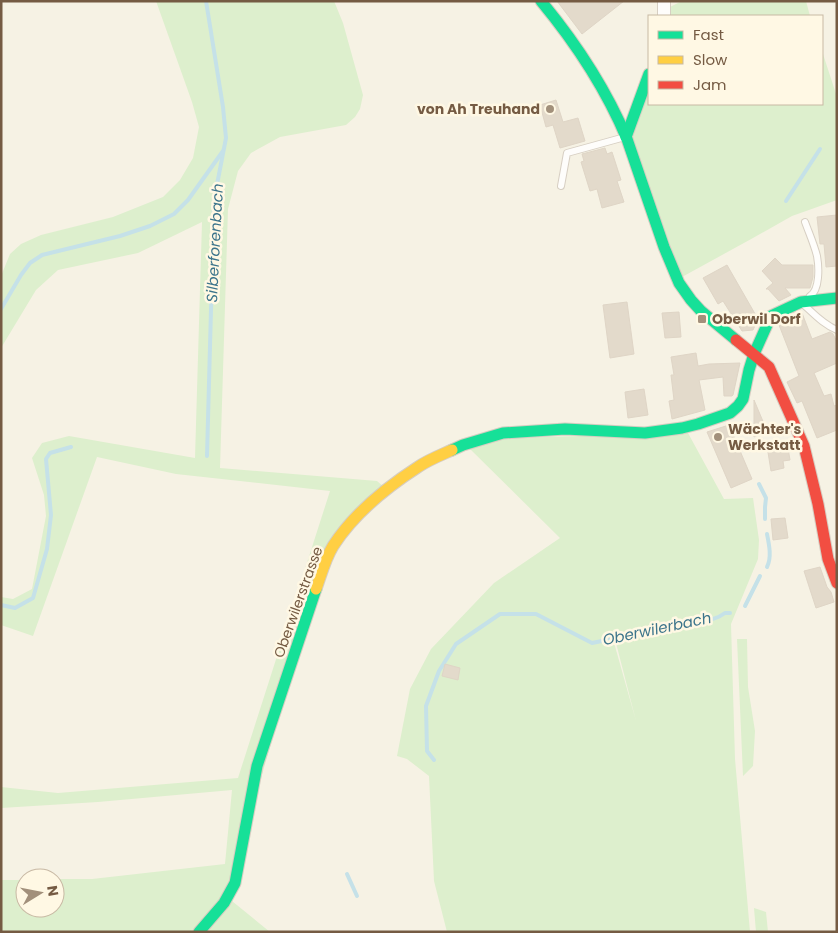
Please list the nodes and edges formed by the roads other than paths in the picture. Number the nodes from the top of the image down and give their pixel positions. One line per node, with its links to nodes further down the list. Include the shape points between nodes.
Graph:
1 (541, 1): 5 (street, via 591,70)
2 (664, 1): 3 (street)
3 (664, 15)
4 (648, 77): 5 (street)
5 (626, 137): 6 (lane, via 567,153); 11 (street, via 683,290 716,324)
6 (560, 186)
7 (805, 222): 9 (lane, via 817,256 818,279 814,294)
8 (837, 298): 9 (street, Oberwilerstrasse)
9 (801, 302): 10 (lane); 11 (street, Oberwilerstrasse, via 771,316)
10 (837, 330)
11 (754, 354): 12 (street, via 769,367 804,446 828,559); 13 (street, Oberwilerstrasse, via 742,399 734,410 726,414 661,431 565,429 503,433 484,438 419,466 354,520 332,547 313,595 252,788 233,890)
12 (837, 584)
13 (198, 932)

